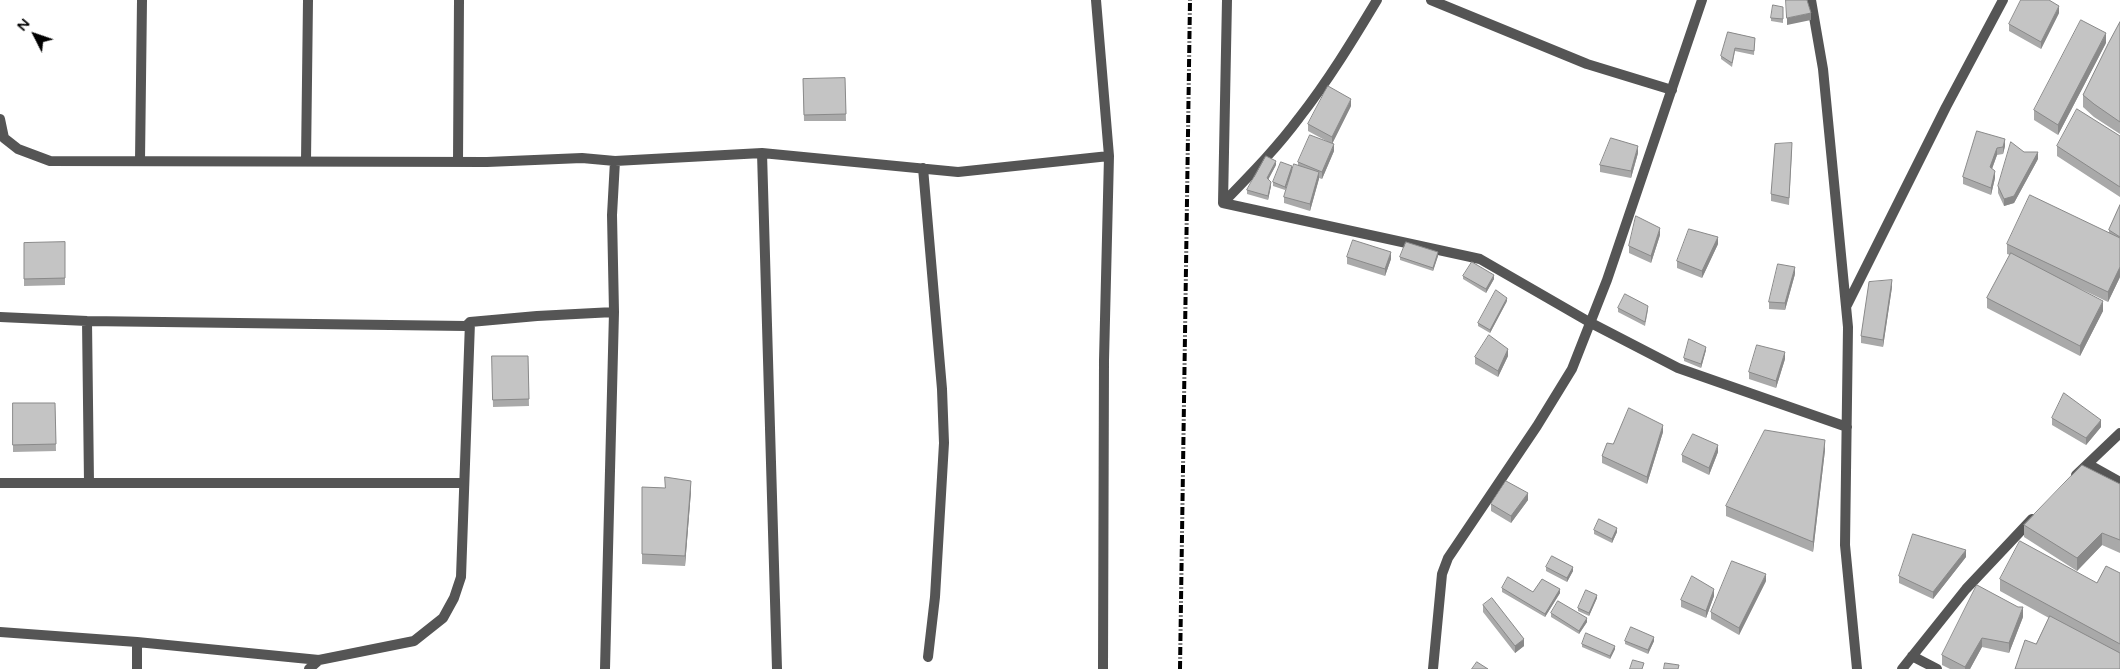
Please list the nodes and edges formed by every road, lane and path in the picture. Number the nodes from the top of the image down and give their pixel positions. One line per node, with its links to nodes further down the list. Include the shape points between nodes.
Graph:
1 (142, 0): 16 (street)
2 (308, 0): 17 (street)
3 (459, 0): 19 (street)
4 (1096, 0): 15 (street)
5 (1227, 0): 21 (street)
6 (1377, 0): 21 (street, via 1299,118)
7 (1431, 0): 11 (street, via 1587,64)
8 (1702, 0): 11 (street)
9 (1811, 0): 22 (street, via 1823,69)
10 (2003, 0): 22 (street)
11 (1672, 90): 27 (street)
12 (0, 119): 13 (street)
13 (2, 138): 16 (street, via 18,149 50,161)
14 (762, 153): 18 (street); 20 (street); 45 (street)
15 (1109, 156): 20 (street, via 958,172); 46 (street)
16 (140, 161): 17 (street)
17 (306, 161): 19 (street)
18 (615, 161): 19 (street, via 582,158); 23 (street, via 612,214)
19 (458, 162)
20 (923, 168): 40 (street, via 944,443 935,597)
21 (1223, 204): 27 (street, via 1480,259)
22 (1846, 306): 28 (street)
23 (614, 312): 26 (street); 44 (street)
24 (0, 317): 25 (street)
25 (87, 321): 26 (street, via 466,326); 34 (street)
26 (470, 322): 35 (street)
27 (1591, 323): 28 (street, via 1678,368); 47 (street, via 1572,369 1549,407 1448,558 1442,574)
28 (1847, 427): 48 (street, via 1845,545)
29 (2120, 433): 30 (street)
30 (2088, 464): 31 (street); 32 (street)
31 (2069, 482)
32 (2120, 482)
33 (0, 483): 34 (street)
34 (89, 483): 35 (street)
35 (464, 484): 41 (street, via 461,577 443,618 414,641)
36 (2038, 512): 39 (street, via 1966,589)
37 (0, 632): 38 (street)
38 (137, 642): 41 (street); 42 (street)
39 (1912, 656): 49 (street); 50 (street)
40 (928, 657)
41 (319, 660): 43 (street)
42 (137, 669)
43 (309, 669)
44 (605, 669)
45 (778, 669)
46 (1103, 669)
47 (1433, 669)
48 (1857, 669)
49 (1902, 669)
50 (1937, 669)

